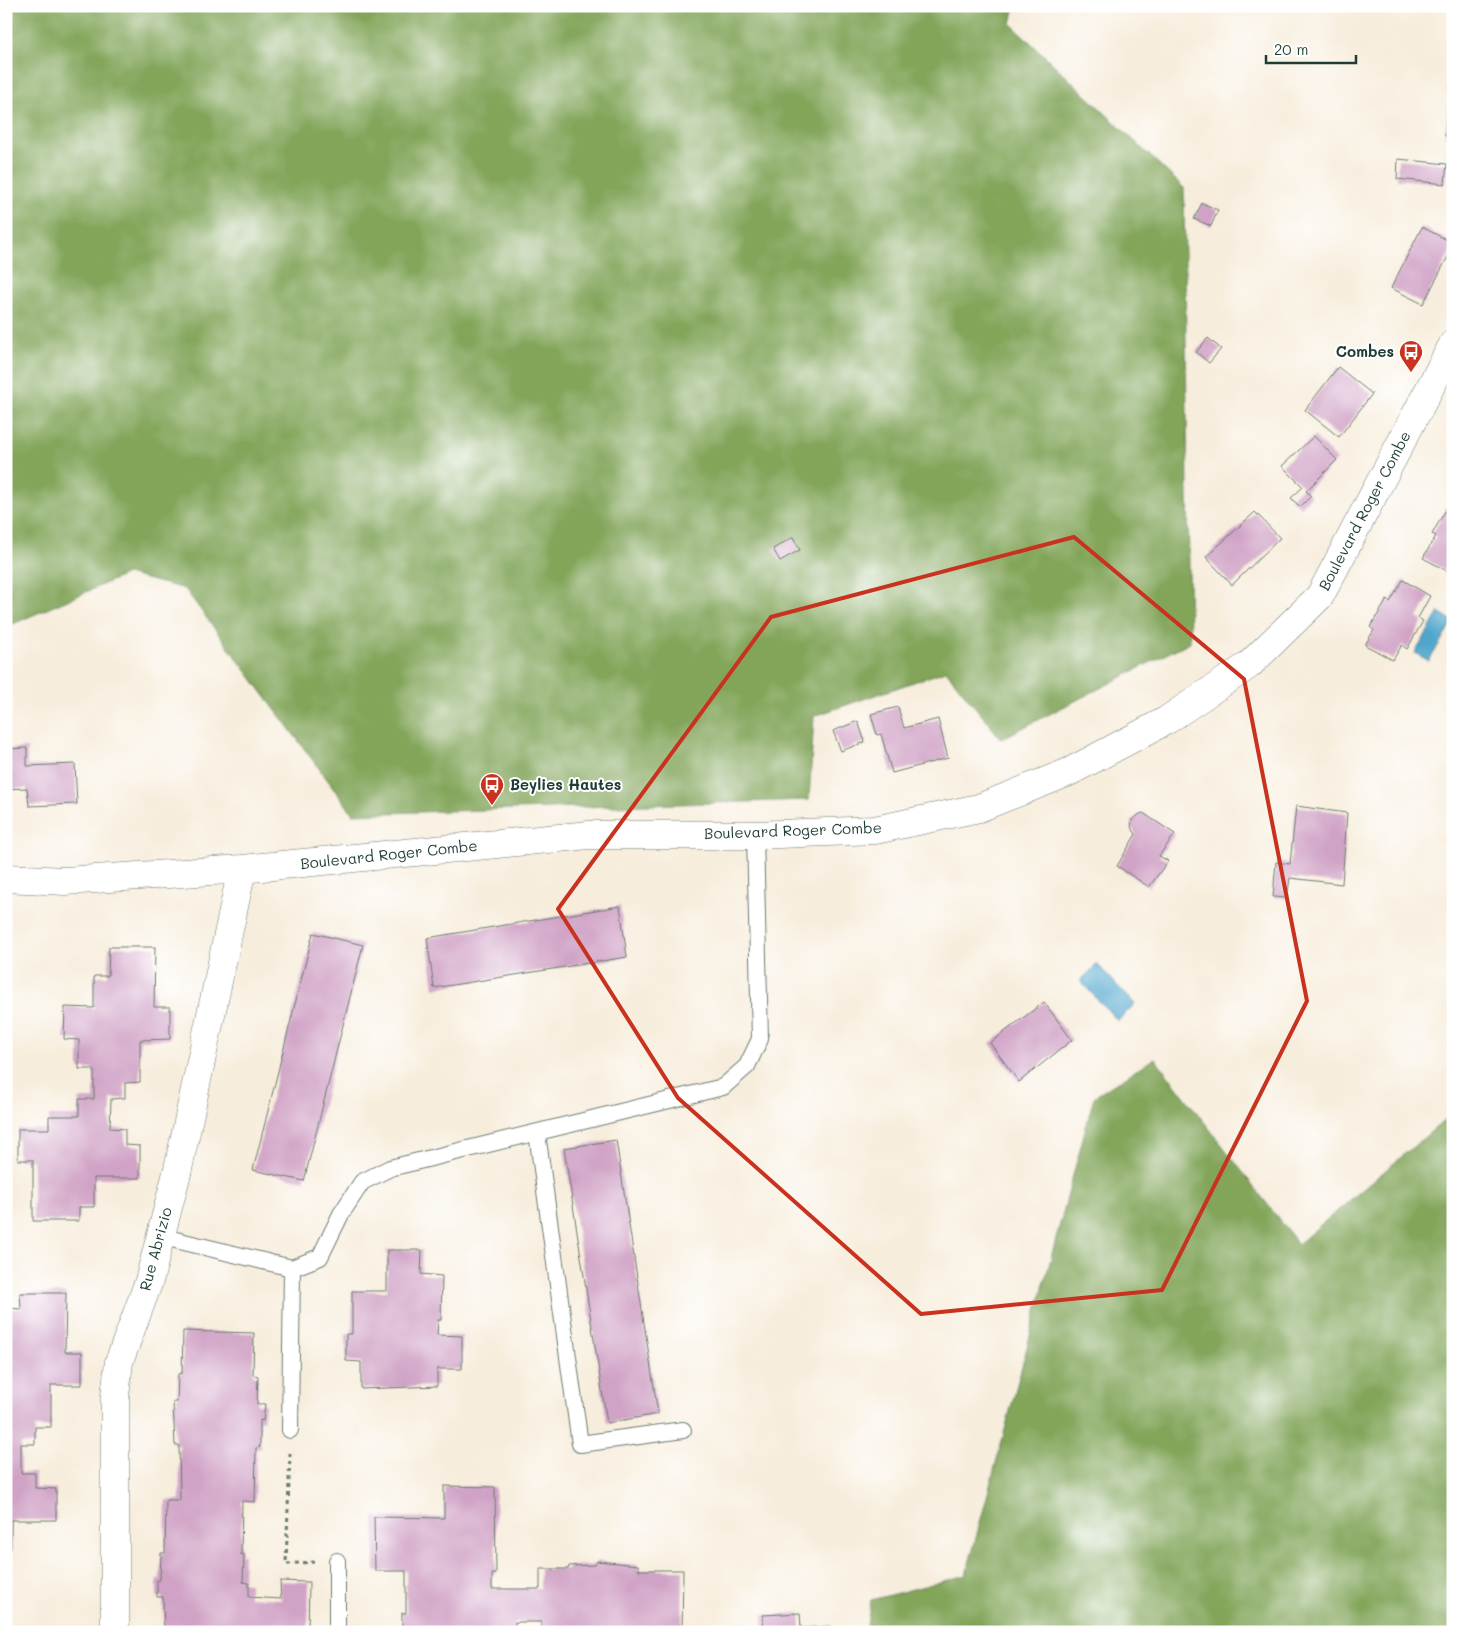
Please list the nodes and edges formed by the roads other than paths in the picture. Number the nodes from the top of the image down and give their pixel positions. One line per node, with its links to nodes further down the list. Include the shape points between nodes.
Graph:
1 (1453, 344): 2 (street, Boulevard Roger Combe, via 1320,596 1249,665 1167,720 1069,772 979,808 875,830)
2 (755, 835): 3 (street, Boulevard Roger Combe, via 588,834); 5 (lane, via 760,1039 747,1066 723,1087)
3 (242, 869): 4 (street, Boulevard Roger Combe, via 65,881); 6 (street, Rue Abrizio, via 178,1169)
4 (6, 878)
5 (537, 1133): 7 (lane, via 390,1168 362,1182 341,1214 320,1257); 9 (lane, via 580,1444)
6 (159, 1236): 7 (lane); 11 (street, Rue Abrizio, via 148,1282 119,1362 115,1396)
7 (292, 1268): 8 (lane)
8 (290, 1430)
9 (683, 1430)
10 (336, 1561): 12 (lane)
11 (114, 1632)
12 (337, 1632)

